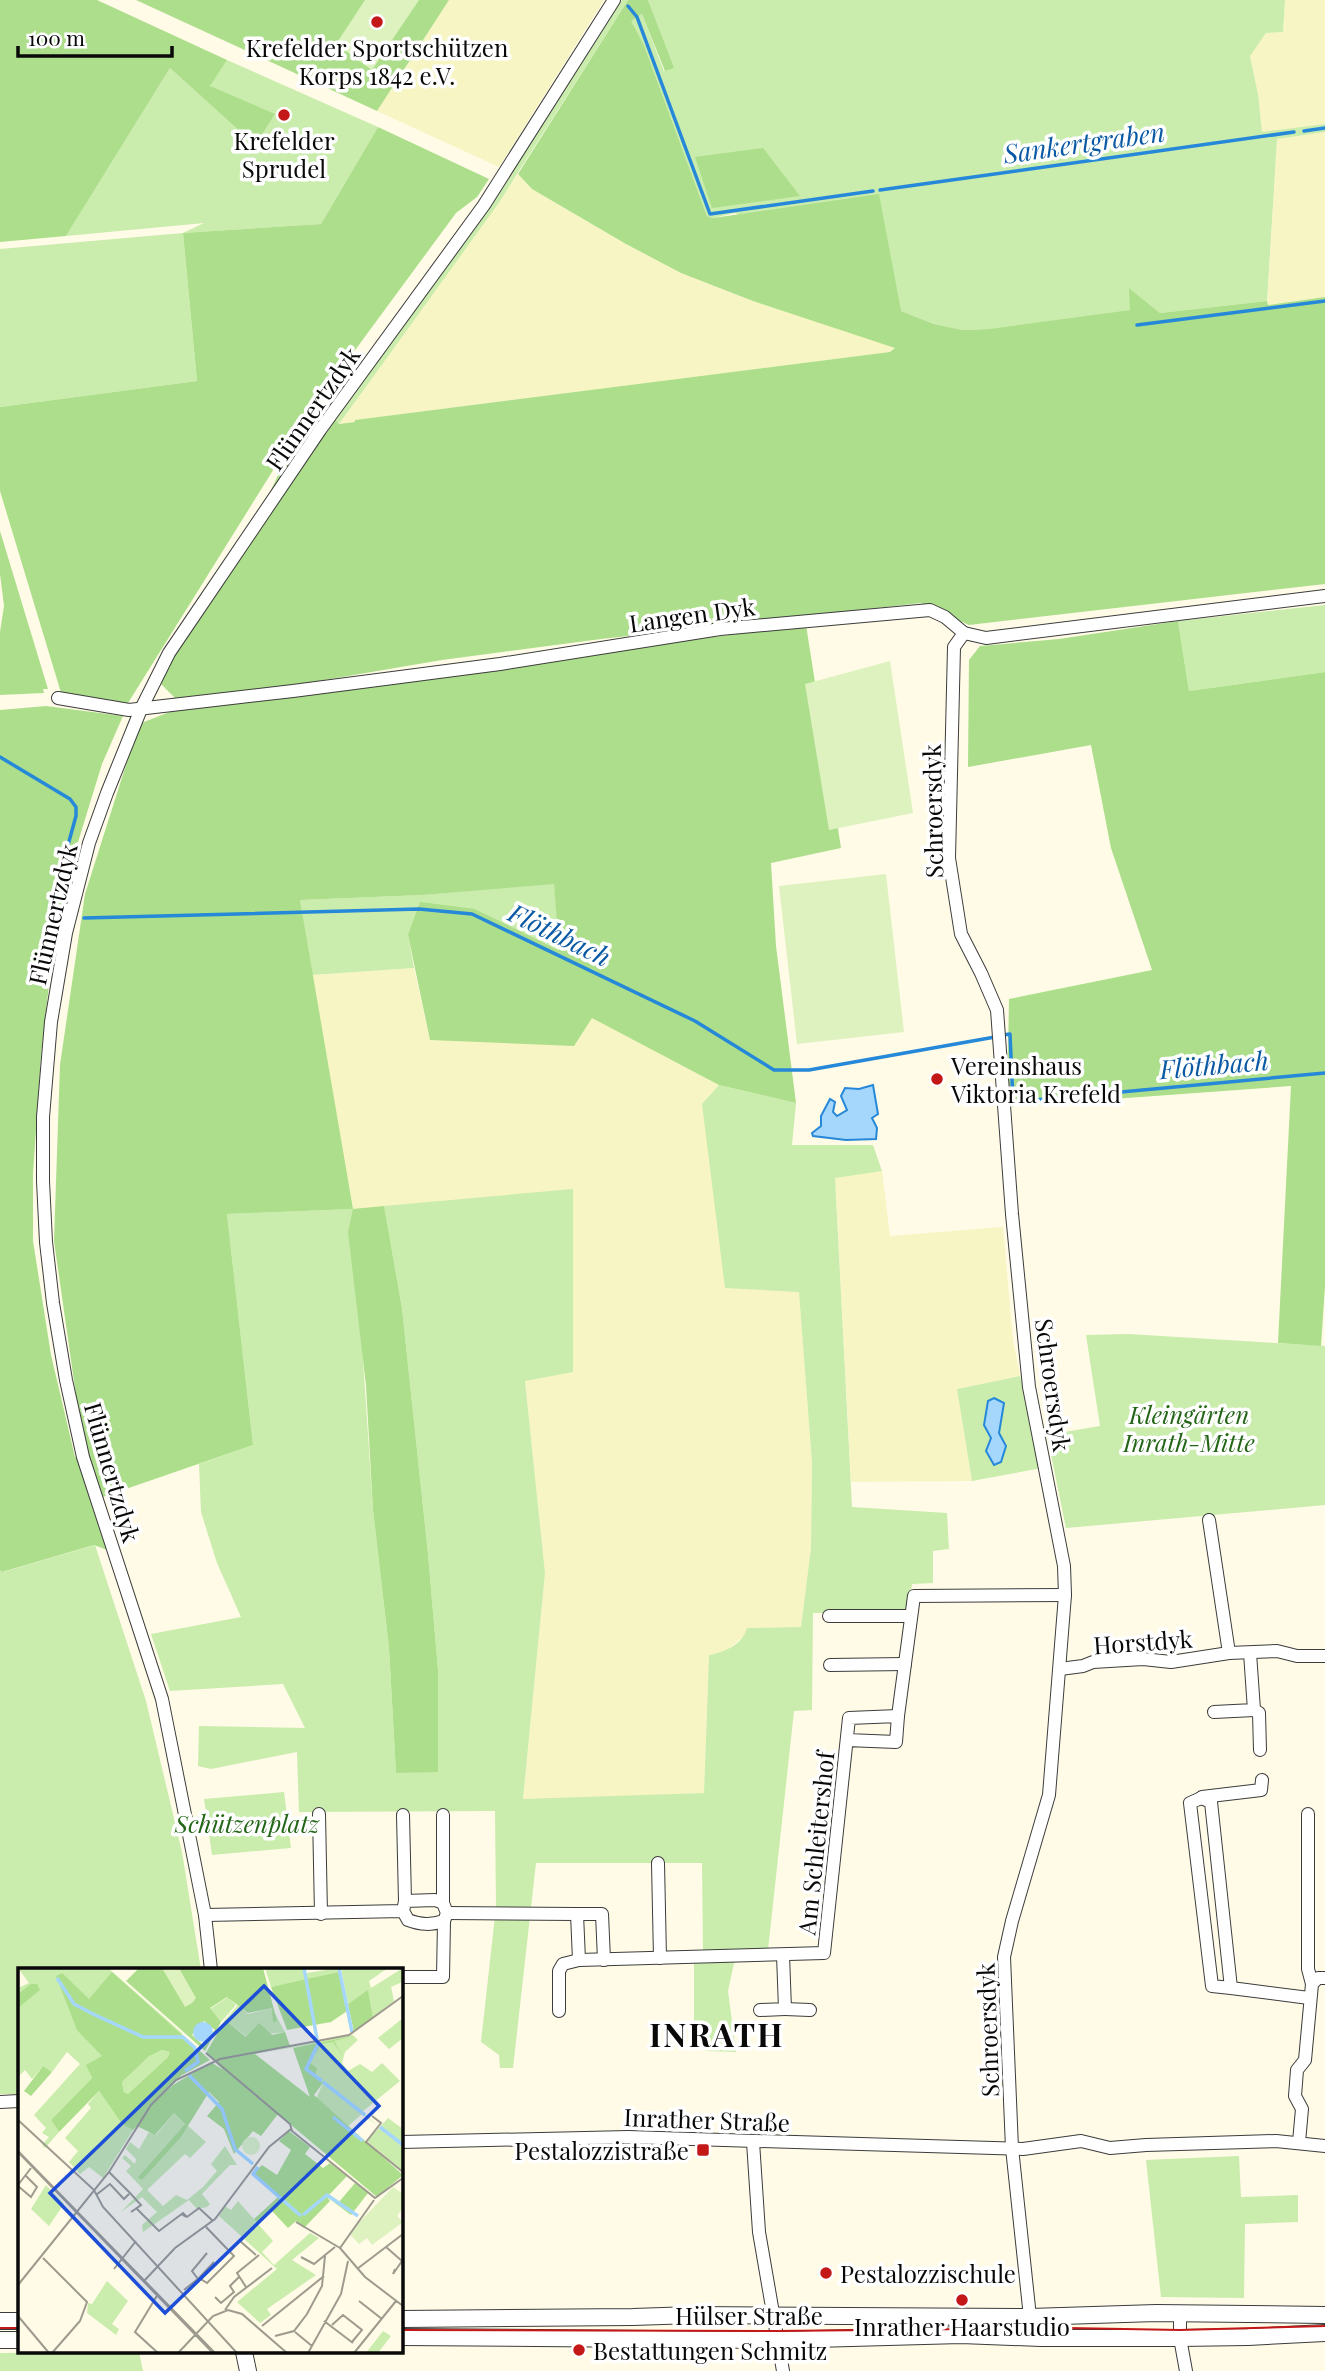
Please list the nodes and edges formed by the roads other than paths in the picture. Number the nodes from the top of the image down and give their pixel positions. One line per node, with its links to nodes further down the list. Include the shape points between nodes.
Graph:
1 (614, 0): 5 (street, Flünnertzdyk, via 484,205 320,429 169,653)
2 (1325, 596): 3 (street, Langen Dyk, via 986,638)
3 (964, 633): 5 (street, Langen Dyk, via 930,610 720,629 487,666); 7 (street, Schroersdyk, via 954,647 949,858 961,934 997,1010 1029,1387 1064,1566)
4 (58, 698): 5 (street, Langen Dyk)
5 (141, 709): 34 (street, Flünnertzdyk, via 89,844 60,966 43,1117 46,1242 52,1303 83,1457 162,1699)
6 (1209, 1520): 10 (street, Horstdyk)
7 (1065, 1595): 9 (street, via 915,1597); 15 (street, Schroersdyk)
8 (829, 1616): 9 (street)
9 (910, 1616): 13 (street, Am Schleitershof)
10 (1229, 1653): 11 (street, Horstdyk); 15 (street, Horstdyk, via 1171,1662 1093,1662)
11 (1250, 1653): 12 (street, Horstdyk); 16 (street)
12 (1325, 1656)
13 (905, 1664): 14 (street); 18 (street, Am Schleitershof)
14 (830, 1665)
15 (1060, 1669): 55 (street, Schroersdyk, via 1049,1795 1004,1957)
16 (1254, 1710): 17 (street); 20 (street, via 1259,1713)
17 (1214, 1712)
18 (898, 1716): 19 (street, Am Schleitershof, via 849,1718); 19 (street, Am Schleitershof, via 896,1742)
19 (847, 1740): 35 (street, Am Schleitershof, via 824,1953)
20 (1261, 1750)
21 (1262, 1780): 22 (street, via 1261,1790)
22 (1201, 1798): 28 (street, via 1212,1802); 29 (street, via 1190,1803)
23 (319, 1814): 32 (street)
24 (1308, 1814): 42 (street, via 1308,1969)
25 (403, 1815): 30 (street)
26 (443, 1815): 31 (street)
27 (659, 1863): 36 (street)
28 (1222, 1895): 29 (street); 43 (street)
29 (1200, 1897): 43 (street, via 1212,1986)
30 (404, 1906): 31 (street, via 435,1900); 31 (street, via 408,1920 419,1924 434,1924); 32 (street)
31 (445, 1912): 33 (street); 40 (street, via 443,1977)
32 (321, 1914): 34 (street)
33 (577, 1914): 37 (street); 38 (street, via 603,1914)
34 (205, 1915): 39 (street, Flünnertzdyk)
35 (783, 1955): 36 (street, Am Schleitershof); 45 (street, Am Schleitershof)
36 (660, 1958): 38 (street, Am Schleitershof)
37 (579, 1960): 38 (street, Am Schleitershof); 48 (street, via 562,1964 559,1971)
38 (604, 1960)
39 (211, 1968)
40 (402, 1977)
41 (1325, 1978): 42 (street)
42 (1312, 1984): 44 (street)
43 (1231, 1987): 44 (street)
44 (1309, 1998): 53 (street, via 1305,2060 1297,2070 1296,2096 1302,2109)
45 (785, 2009): 46 (street); 47 (street)
46 (760, 2010)
47 (810, 2010)
48 (559, 2011)
49 (18, 2101): 50 (street)
50 (0, 2102)
51 (402, 2142): 52 (street, Inrather Straße, via 628,2137)
52 (753, 2142): 55 (street, Inrather Straße); 58 (street, via 759,2232)
53 (1299, 2142): 54 (street, Inrather Straße); 55 (street, Inrather Straße, via 1111,2148 1081,2141)
54 (1325, 2146)
55 (1012, 2148): 59 (street)
56 (1180, 2314): 57 (street, Hülser Straße); 59 (street, Hülser Straße); 65 (street)
57 (1325, 2315)
58 (773, 2316): 59 (street, Hülser Straße); 60 (street, Hülser Straße); 68 (street)
59 (1030, 2317)
60 (402, 2319)
61 (0, 2321): 62 (street)
62 (18, 2321)
63 (1325, 2333): 65 (street, Hülser Straße)
64 (402, 2337): 68 (street, Hülser Straße)
65 (1180, 2338): 68 (street, Hülser Straße, via 961,2335); 70 (street)
66 (0, 2340): 67 (street)
67 (18, 2340)
68 (778, 2340): 69 (street)
69 (783, 2371)
70 (1186, 2371)

